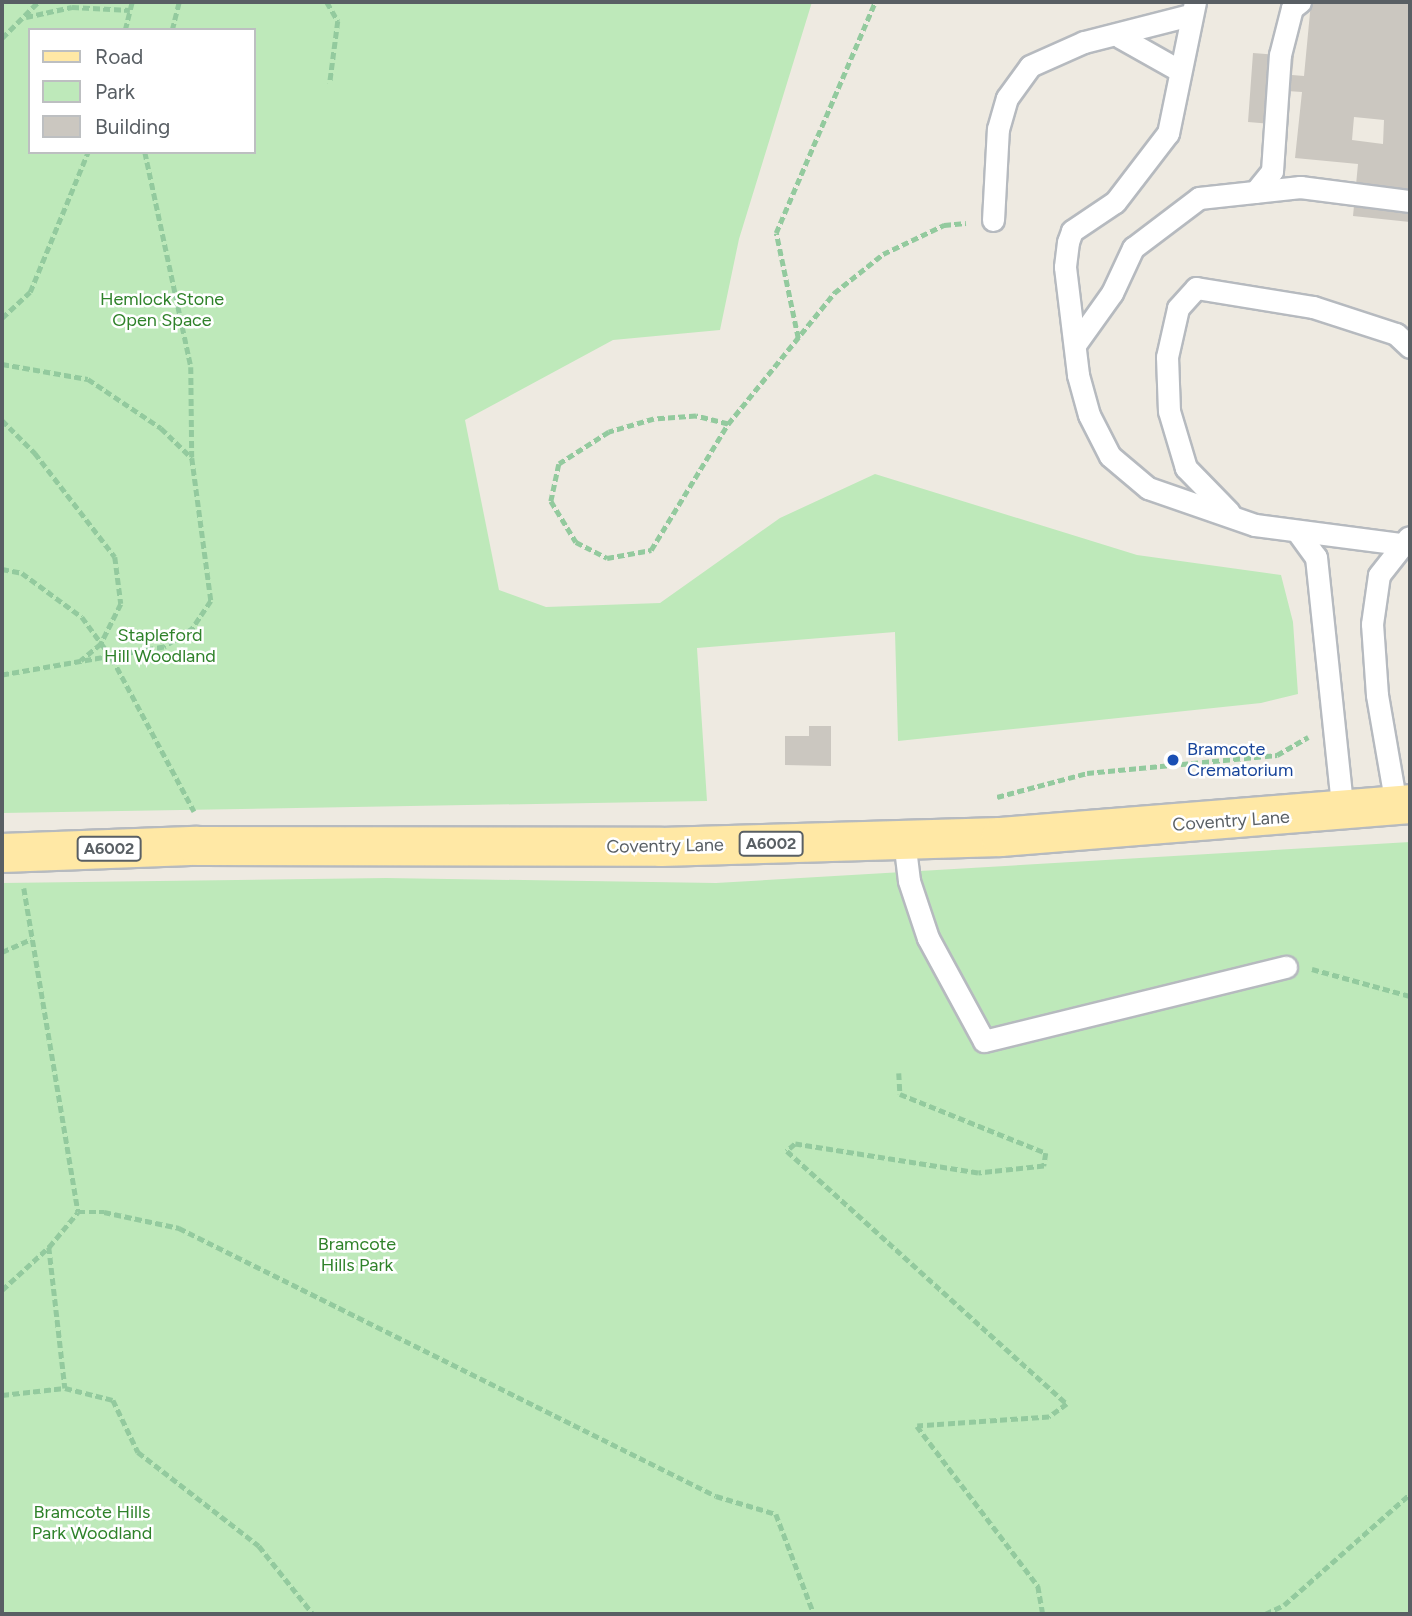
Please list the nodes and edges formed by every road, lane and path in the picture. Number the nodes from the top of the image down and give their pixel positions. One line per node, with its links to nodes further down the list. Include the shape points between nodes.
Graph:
1 (38, 2): 9 (path)
2 (132, 2): 8 (path)
3 (178, 2): 11 (path)
4 (327, 2): 15 (path, via 338,21)
5 (875, 2): 22 (path, via 776,233)
6 (1300, 2): 18 (lane, via 1292,8 1280,55 1272,171)
7 (1192, 8): 12 (lane); 14 (lane)
8 (130, 10): 9 (path, via 72,7); 10 (path)
9 (26, 17): 13 (path)
10 (126, 28)
11 (172, 28)
12 (1120, 37): 14 (lane); 20 (lane, via 1084,42 1030,66 1007,98 998,129)
13 (2, 38)
14 (1180, 71): 23 (lane, via 1168,133 1115,202 1072,231 1065,267)
15 (330, 83)
16 (87, 154): 21 (path, via 30,292)
17 (145, 154): 28 (path, via 191,367)
18 (1255, 192): 19 (lane, via 1300,187); 23 (lane, via 1199,198 1133,248 1112,293)
19 (1410, 201)
20 (993, 220): 22 (path, via 944,225 883,254 834,293)
21 (2, 318)
22 (798, 338): 27 (path)
23 (1077, 342): 29 (lane, via 1078,375 1089,415 1110,456 1147,488)
24 (1410, 346): 29 (lane, via 1396,334 1313,307 1196,288 1178,308 1167,357 1169,411 1186,468)
25 (2, 364): 28 (path, via 88,379 162,428)
26 (2, 420): 33 (path, via 35,453 115,557 121,604)
27 (728, 424): 27 (path, via 696,416 654,419 609,432 559,464 551,501 576,542 607,558 652,550)
28 (191, 458): 34 (path, via 211,601 192,629 164,647)
29 (1233, 516): 30 (lane)
30 (1299, 534): 31 (lane); 37 (lane, via 1316,557)
31 (1406, 540): 39 (lane, via 1379,575 1372,624 1377,695)
32 (2, 569): 33 (path, via 22,573 82,617)
33 (101, 644): 34 (path); 35 (path)
34 (112, 659): 35 (path); 41 (path, via 196,818)
35 (80, 661): 36 (path)
36 (2, 675)
37 (1334, 729): 38 (path, via 1315,732 1277,755 1087,773); 40 (lane)
38 (983, 801)
39 (1403, 805): 40 (main road, Coventry Lane / A6002)
40 (1343, 813): 42 (main road, Coventry Lane / A6002)
41 (184, 817)
42 (904, 840): 43 (main road, Coventry Lane / A6002, via 661,848 197,846); 47 (lane, via 909,881 928,937 984,1041)
43 (2, 853)
44 (24, 893): 45 (path)
45 (31, 939): 46 (path); 50 (path)
46 (2, 952)
47 (1286, 967): 48 (path, via 1315,969)
48 (1410, 996)
49 (899, 1073): 58 (path, via 900,1094 1046,1153 1044,1166 978,1173 795,1144 787,1151 1067,1404 1049,1417 917,1426 1038,1586)
50 (78, 1212): 51 (path); 57 (path, via 104,1212 179,1228 716,1496 776,1514)
51 (49, 1247): 52 (path); 53 (path)
52 (2, 1290)
53 (65, 1388): 54 (path); 56 (path, via 113,1400 138,1452 259,1546)
54 (2, 1395)
55 (1410, 1494): 59 (path, via 1284,1605)
56 (313, 1614)
57 (814, 1614)
58 (1043, 1614)
59 (1265, 1614)

